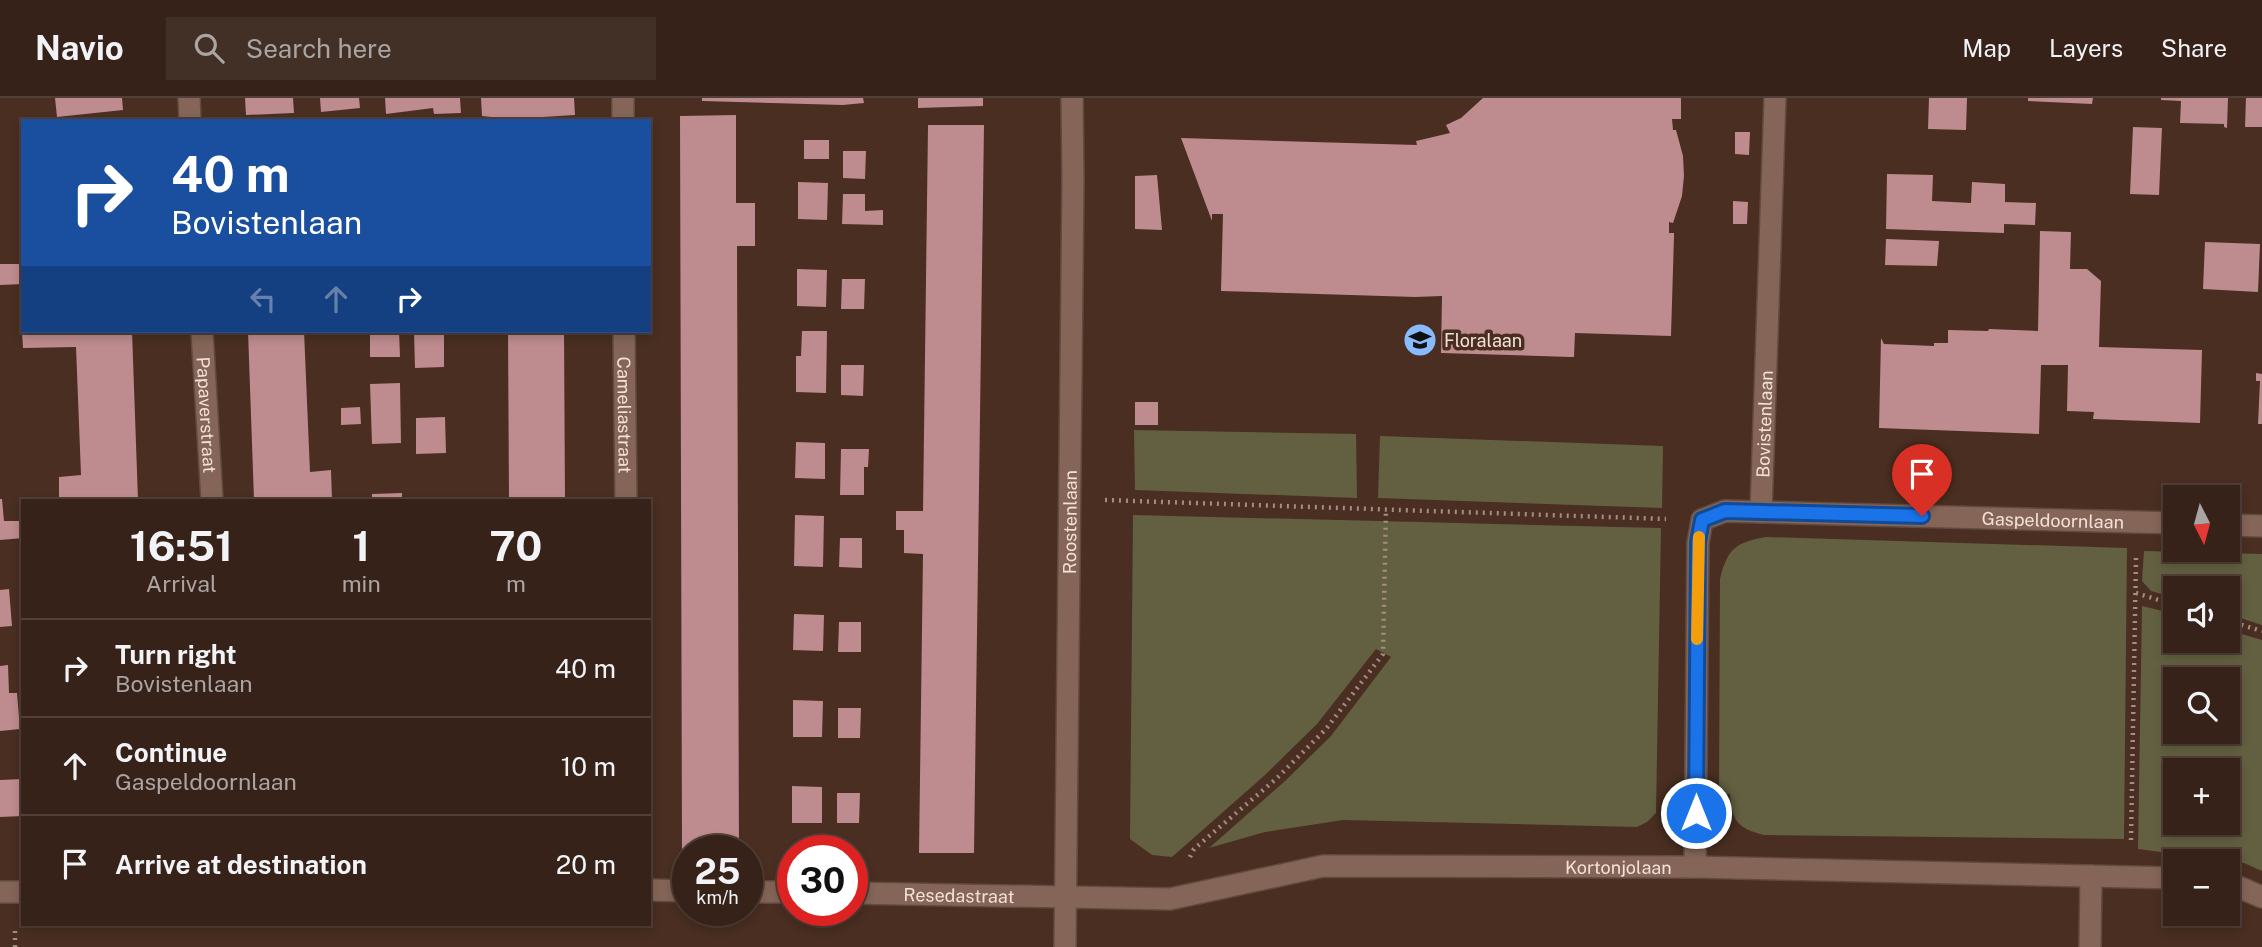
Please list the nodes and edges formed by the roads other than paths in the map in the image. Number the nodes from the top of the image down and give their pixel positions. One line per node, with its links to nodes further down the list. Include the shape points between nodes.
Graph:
1 (188, 98): 5 (street)
2 (623, 98): 6 (street)
3 (1072, 98): 24 (street, Roostenlaan)
4 (1775, 98): 11 (street, Bovistenlaan)
5 (190, 119)
6 (623, 119)
7 (202, 333): 9 (street, Papaverstraat)
8 (624, 333): 10 (street, Cameliastraat)
9 (212, 499)
10 (626, 499)
11 (1761, 512): 12 (street, Gaspeldoornlaan); 15 (street, via 1725,511 1702,520 1698,542)
12 (2163, 523)
13 (2240, 525): 14 (street)
14 (2262, 526)
15 (1695, 867): 16 (street, Kortonjolaan); 24 (street, Kortonjolaan, via 1322,866 1170,899)
16 (2091, 876): 17 (street, Kortonjolaan); 27 (street)
17 (2163, 878)
18 (2240, 888): 25 (street)
19 (651, 890): 20 (street)
20 (672, 891)
21 (0, 892): 22 (street)
22 (21, 892)
23 (868, 893): 24 (street, Resedastraat)
24 (1066, 897): 26 (street, Roostenlaan)
25 (2262, 897)
26 (1065, 947)
27 (2090, 947)

